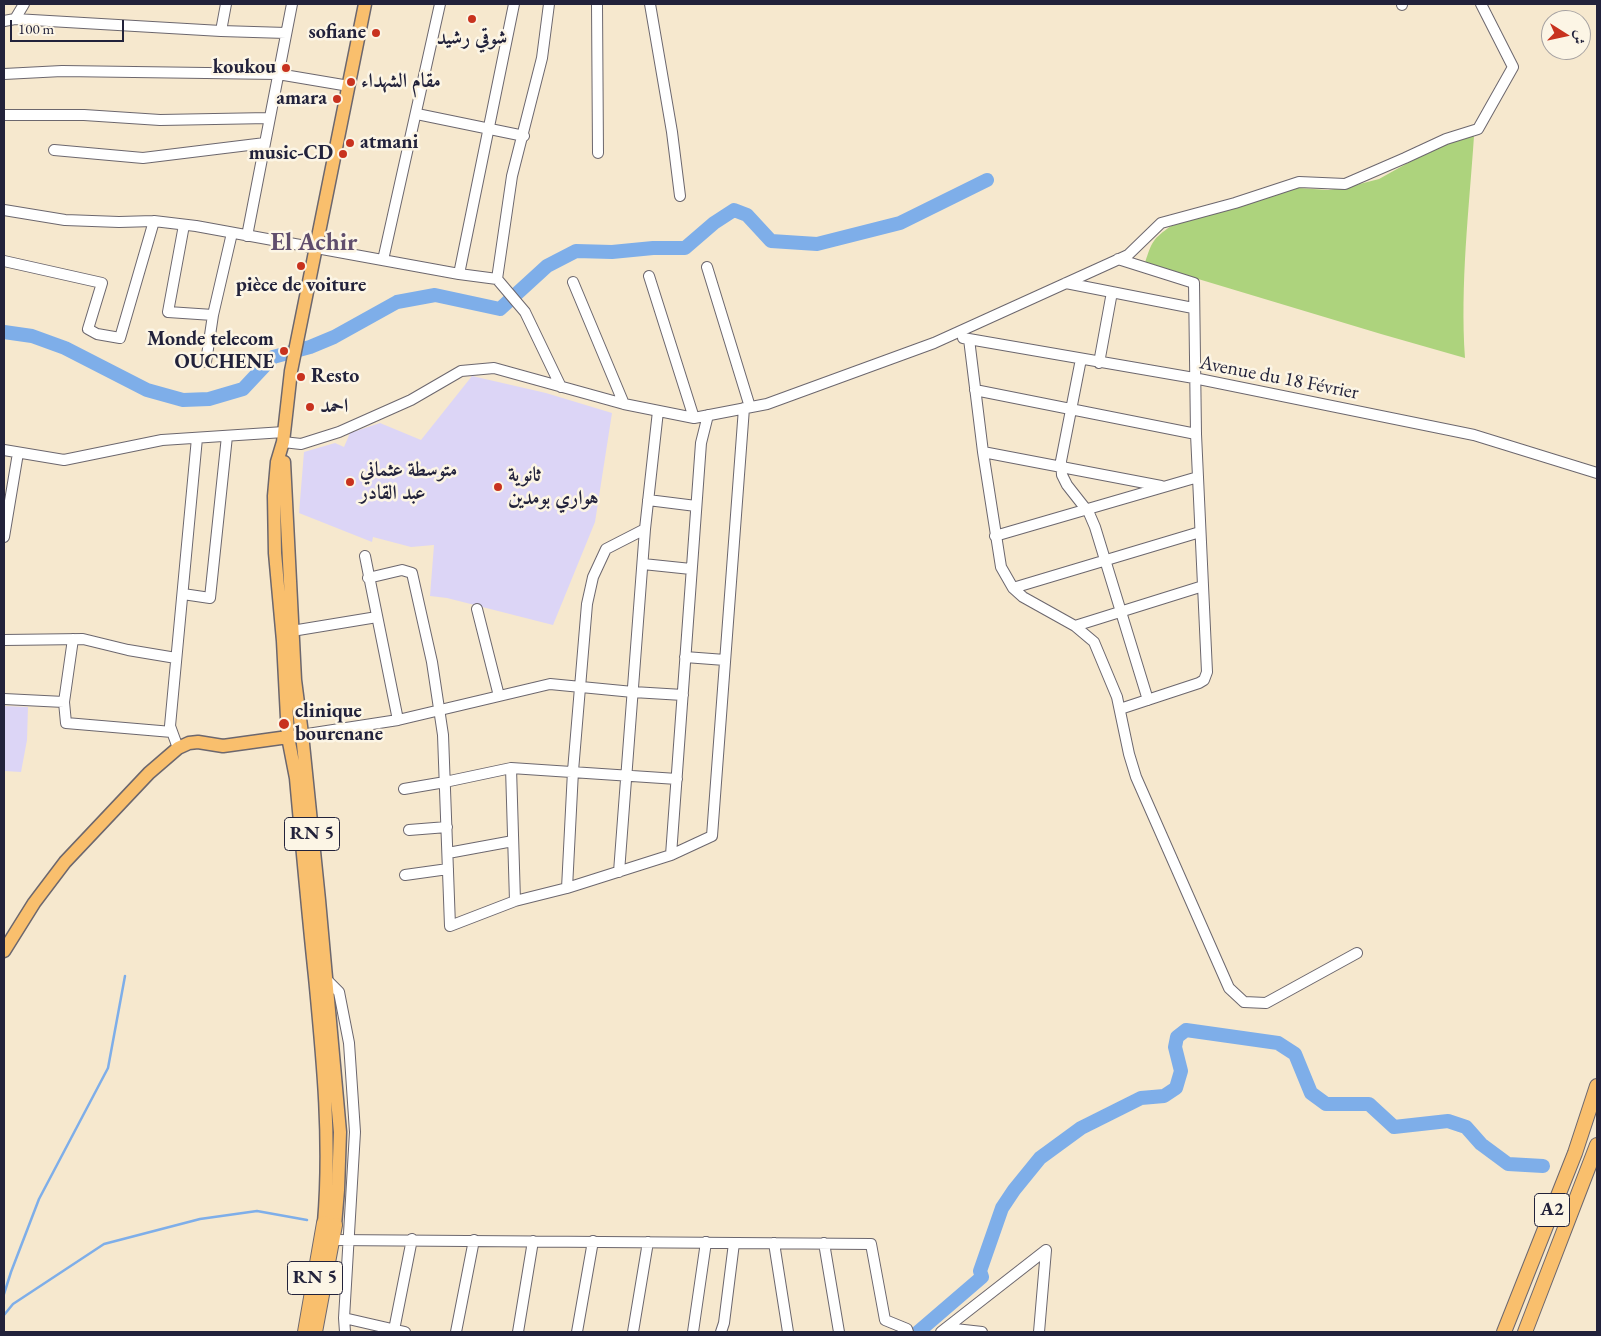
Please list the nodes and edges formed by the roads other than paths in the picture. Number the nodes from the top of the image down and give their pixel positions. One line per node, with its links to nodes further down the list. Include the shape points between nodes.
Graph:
1 (24, 4): 11 (street)
2 (226, 4): 13 (street)
3 (292, 4): 14 (street)
4 (365, 4): 17 (main road, RN 5)
5 (440, 4): 18 (street)
6 (514, 4): 21 (street)
7 (549, 4): 22 (street, via 542,58)
8 (597, 4): 25 (street)
9 (650, 4): 26 (street)
10 (1481, 4): 33 (street, via 1513,67 1478,129 1446,139 1345,184 1299,182 1161,223 1128,255)
11 (15, 20): 12 (street); 13 (street)
12 (4, 21)
13 (221, 31): 14 (street)
14 (286, 33): 16 (street)
15 (4, 74): 16 (street, via 62,71)
16 (278, 74): 17 (street); 20 (street)
17 (348, 86): 32 (main road, RN 5)
18 (417, 114): 21 (street); 34 (street)
19 (4, 115): 20 (street, via 84,115 160,120)
20 (270, 118): 23 (street)
21 (490, 128): 22 (street); 37 (street)
22 (524, 136): 39 (street, via 512,176)
23 (265, 143): 24 (street, via 143,158); 31 (street)
24 (54, 150)
25 (598, 154)
26 (680, 196)
27 (4, 210): 28 (street, via 64,220)
28 (154, 221): 29 (street); 35 (street, via 120,338 88,329 102,283)
29 (184, 225): 30 (street); 44 (street, via 168,312)
30 (232, 233): 31 (street); 44 (street)
31 (247, 236): 32 (street)
32 (316, 249): 34 (street); 61 (main road, RN 5, via 291,371)
33 (1118, 259): 41 (street); 43 (street, via 1194,283)
34 (383, 260): 37 (street)
35 (4, 261)
36 (707, 267): 54 (street)
37 (459, 274): 39 (street)
38 (649, 276): 58 (street)
39 (497, 279): 51 (street, via 525,312)
40 (573, 282): 53 (street)
41 (1066, 283): 42 (street); 45 (street)
42 (1112, 292): 43 (street); 49 (street)
43 (1193, 308): 50 (street)
44 (213, 315): 48 (street)
45 (950, 335): 46 (street, Avenue du 18 Février); 54 (street, via 767,404)
46 (969, 338): 47 (street, Avenue du 18 Février); 52 (street)
47 (1081, 359): 49 (street, Avenue du 18 Février); 55 (street)
48 (206, 362)
49 (1100, 362): 50 (street, Avenue du 18 Février)
50 (1194, 378): 59 (street); 67 (street, Avenue du 18 Février, via 1474,435)
51 (561, 386): 53 (street); 61 (street, via 494,368 462,371 411,400 339,432 301,444)
52 (974, 390): 55 (street); 64 (street)
53 (624, 404): 56 (street)
54 (747, 408): 57 (street); 94 (street)
55 (1071, 409): 59 (street); 66 (street)
56 (658, 411): 58 (street); 70 (street)
57 (708, 415): 58 (street); 71 (street, via 701,443)
58 (694, 418)
59 (1196, 434): 68 (street)
60 (228, 436): 61 (street); 62 (street); 84 (street, via 210,598)
61 (283, 437): 89 (main road, RN 5); 107 (main road, RN 5, via 274,496)
62 (198, 438): 65 (street, via 162,440 64,460); 84 (street)
63 (4, 450): 65 (street)
64 (983, 452): 66 (street); 75 (street)
65 (18, 453): 76 (street)
66 (1061, 466): 69 (street); 72 (street, via 1067,485)
67 (1597, 473)
68 (1198, 477): 69 (street); 74 (street)
69 (1164, 487): 72 (street)
70 (648, 500): 71 (street); 73 (street)
71 (696, 506): 80 (street)
72 (1086, 510): 75 (street); 78 (street)
73 (645, 529): 79 (street); 95 (street, via 606,550 593,577 587,604)
74 (1200, 532): 78 (street); 82 (street)
75 (995, 536): 83 (street, via 1001,568)
76 (4, 537)
77 (365, 556): 81 (street)
78 (1105, 560): 83 (street); 86 (street)
79 (643, 564): 80 (street); 96 (street)
80 (692, 569): 92 (street)
81 (368, 578): 87 (street); 103 (street, via 402,570 412,573 432,662)
82 (1203, 586): 86 (street); 100 (street, via 1206,678)
83 (1013, 588): 88 (street, via 1023,598)
84 (183, 594): 93 (street)
85 (477, 609): 98 (street)
86 (1121, 612): 88 (street); 100 (street)
87 (377, 618): 89 (street); 104 (street)
88 (1075, 626): 102 (street, via 1086,633 1097,648)
89 (292, 630): 106 (main road, RN 5)
90 (72, 639): 91 (street); 93 (street); 101 (street)
91 (4, 640)
92 (685, 657): 94 (street); 97 (street)
93 (176, 658): 105 (street)
94 (725, 660): 119 (street, via 712,836)
95 (580, 686): 96 (street); 98 (street, via 550,684); 110 (street)
96 (633, 692): 97 (street); 111 (street)
97 (683, 695): 112 (street)
98 (499, 696): 103 (street)
99 (4, 699): 101 (street)
100 (1148, 700): 102 (street)
101 (64, 702): 105 (street, via 66,723)
102 (1120, 709): 126 (street, via 1136,777 1229,988 1244,1002 1266,1003)
103 (438, 710): 104 (street); 113 (street, via 443,735)
104 (398, 720): 106 (street)
105 (172, 732): 108 (street)
106 (302, 734): 107 (street); 127 (main road, RN 5)
107 (288, 737): 108 (main road, via 223,746 198,742); 130 (main road, RN 5, via 296,778 325,1083)
108 (178, 748): 125 (main road, via 149,773 65,862)
109 (511, 768): 110 (street); 113 (street); 117 (street)
110 (573, 771): 111 (street); 123 (street)
111 (626, 776): 112 (street); 121 (street)
112 (677, 779): 119 (street)
113 (445, 782): 114 (street); 115 (street)
114 (404, 788)
115 (447, 827): 116 (street); 118 (street)
116 (409, 830)
117 (513, 842): 118 (street); 124 (street)
118 (448, 853): 120 (street)
119 (671, 855): 121 (street)
120 (448, 869): 122 (street); 124 (street, via 450,926)
121 (619, 872): 123 (street)
122 (405, 875)
123 (567, 888): 124 (street)
124 (515, 901)
125 (4, 951)
126 (1357, 953)
127 (326, 979): 130 (main road, RN 5, via 340,1132 338,1190); 131 (street, via 339,992 349,1043 355,1132)
128 (1597, 1086): 160 (highway, A2, via 1575,1153)
129 (1597, 1145): 161 (highway, A2)
130 (329, 1224): 133 (highway, RN 5); 145 (highway, RN 5)
131 (348, 1239): 132 (street); 133 (street); 142 (street)
132 (412, 1239): 134 (street); 143 (street)
133 (332, 1240): 146 (highway, RN 5)
134 (474, 1240): 135 (street); 149 (street)
135 (533, 1240): 136 (street); 150 (street)
136 (593, 1241): 137 (street); 151 (street)
137 (648, 1242): 138 (street); 152 (street)
138 (706, 1242): 139 (street); 153 (street)
139 (734, 1242): 140 (street); 154 (street)
140 (774, 1243): 141 (street); 155 (street)
141 (824, 1243): 156 (street); 157 (street, via 871,1244 885,1320)
142 (344, 1318): 143 (street); 147 (street)
143 (394, 1330): 148 (street)
144 (943, 1330): 158 (street); 159 (street, via 1046,1250)
145 (304, 1332)
146 (316, 1332)
147 (345, 1332)
148 (405, 1332)
149 (456, 1332)
150 (518, 1332)
151 (577, 1332)
152 (634, 1332)
153 (693, 1332)
154 (721, 1332)
155 (788, 1332)
156 (839, 1332)
157 (908, 1332)
158 (982, 1332)
159 (1038, 1332)
160 (1504, 1332)
161 (1525, 1332)

